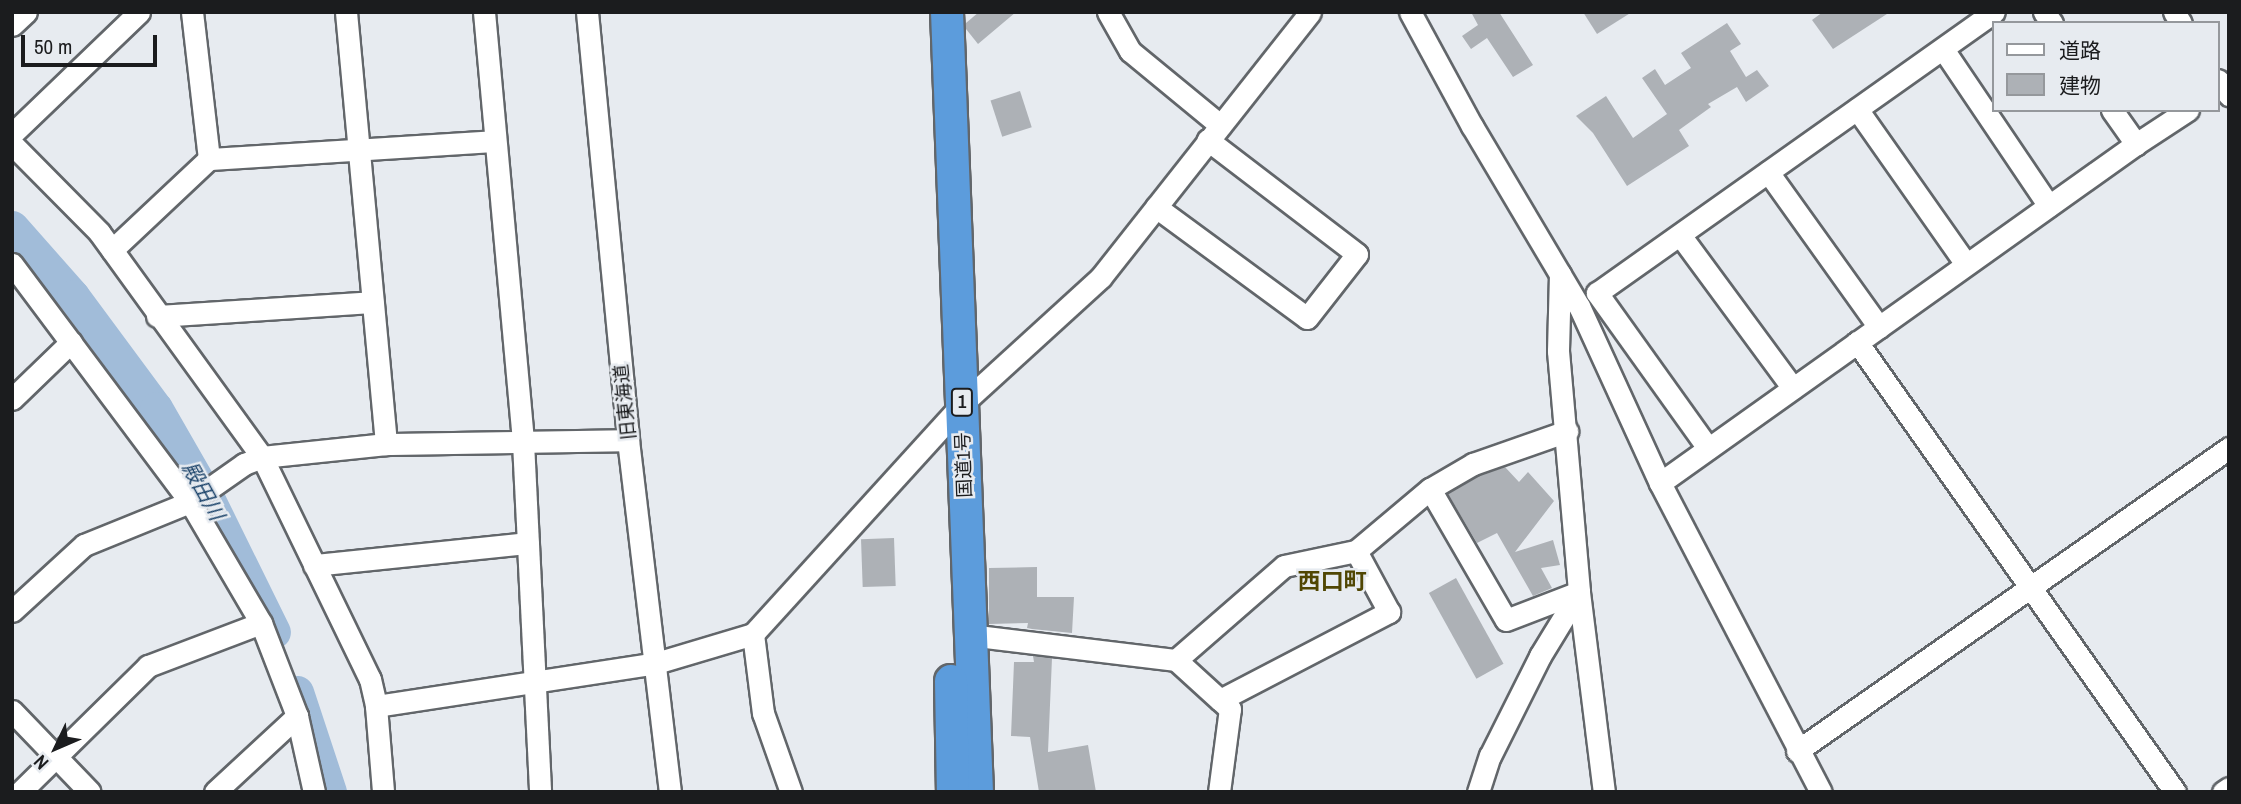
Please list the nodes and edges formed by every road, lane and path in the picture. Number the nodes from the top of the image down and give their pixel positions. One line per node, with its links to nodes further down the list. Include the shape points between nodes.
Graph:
1 (26, 12): 13 (street)
2 (139, 12): 19 (street)
3 (192, 12): 24 (street)
4 (346, 12): 23 (street)
5 (484, 12): 20 (street)
6 (587, 12): 42 (street, 旧東海道)
7 (927, 12): 40 (highway, 国道1号 / 1)
8 (947, 12): 40 (highway, 国道1号 / 1)
9 (1108, 12): 18 (street, via 1130,51)
10 (1310, 12): 18 (street)
11 (1410, 12): 32 (street)
12 (1994, 12): 14 (street)
13 (12, 25)
14 (1943, 48): 15 (street); 26 (street)
15 (1857, 109): 25 (street); 31 (street)
16 (2113, 112): 22 (street)
17 (2185, 112): 22 (street)
18 (1214, 133): 27 (street); 27 (street, via 1357,254 1307,318)
19 (12, 134)
20 (494, 141): 23 (street); 43 (street)
21 (12, 144): 29 (street)
22 (2136, 144): 26 (street)
23 (358, 147): 24 (street); 33 (street)
24 (209, 159): 29 (street)
25 (1768, 172): 28 (street); 35 (street)
26 (2049, 206): 31 (street)
27 (1156, 207): 40 (street, via 1101,277)
28 (1680, 234): 38 (street); 45 (street, via 1597,293)
29 (112, 250): 34 (street)
30 (12, 264): 36 (street)
31 (1966, 264): 35 (street)
32 (1560, 275): 41 (street, via 1558,351); 48 (street, via 1579,306)
33 (373, 302): 34 (street); 44 (street)
34 (158, 316): 47 (street)
35 (1879, 327): 37 (street)
36 (71, 342): 39 (street); 50 (street)
37 (1857, 342): 38 (street); 54 (street)
38 (1793, 388): 45 (street)
39 (12, 399)
40 (953, 414): 58 (street); 59 (highway, 国道1号 / 1); 78 (highway, 国道1号 / 1)
41 (1567, 432): 49 (street, via 1473,464); 55 (street)
42 (628, 440): 43 (street); 61 (street, 旧東海道)
43 (523, 442): 44 (street); 51 (street)
44 (386, 444): 47 (street)
45 (1708, 447): 48 (street)
46 (2229, 448): 54 (street)
47 (253, 461): 50 (street); 53 (street)
48 (1660, 483): 67 (street)
49 (1430, 489): 52 (street); 55 (street, via 1506,620)
50 (194, 498): 56 (street, via 84,545); 57 (street)
51 (528, 543): 53 (street); 62 (street)
52 (1356, 551): 60 (street, via 1284,566); 63 (street, via 1389,612)
53 (314, 565): 64 (street, via 370,679)
54 (2032, 586): 67 (street); 84 (street)
55 (1579, 592): 81 (street, via 1540,656 1490,756); 82 (street)
56 (12, 611)
57 (261, 623): 66 (street); 68 (street, via 148,666)
58 (753, 634): 61 (street); 77 (street, via 763,713)
59 (969, 635): 60 (street); 79 (highway, 国道1号 / 1)
60 (1176, 660): 63 (street)
61 (656, 663): 62 (street); 76 (street, 旧東海道)
62 (534, 681): 64 (street); 75 (street)
63 (1220, 699): 80 (street, via 1230,709)
64 (376, 706): 74 (street)
65 (12, 711): 68 (street)
66 (297, 716): 72 (street); 73 (street)
67 (1797, 751): 83 (street)
68 (55, 756): 70 (street); 71 (street)
69 (2229, 788): 85 (street)
70 (20, 792)
71 (90, 792)
72 (215, 792)
73 (314, 792)
74 (383, 792)
75 (540, 792)
76 (670, 792)
77 (791, 792)
78 (953, 792)
79 (977, 792)
80 (1219, 792)
81 (1478, 792)
82 (1604, 792)
83 (1821, 792)
84 (2175, 792)
85 (2223, 792)

